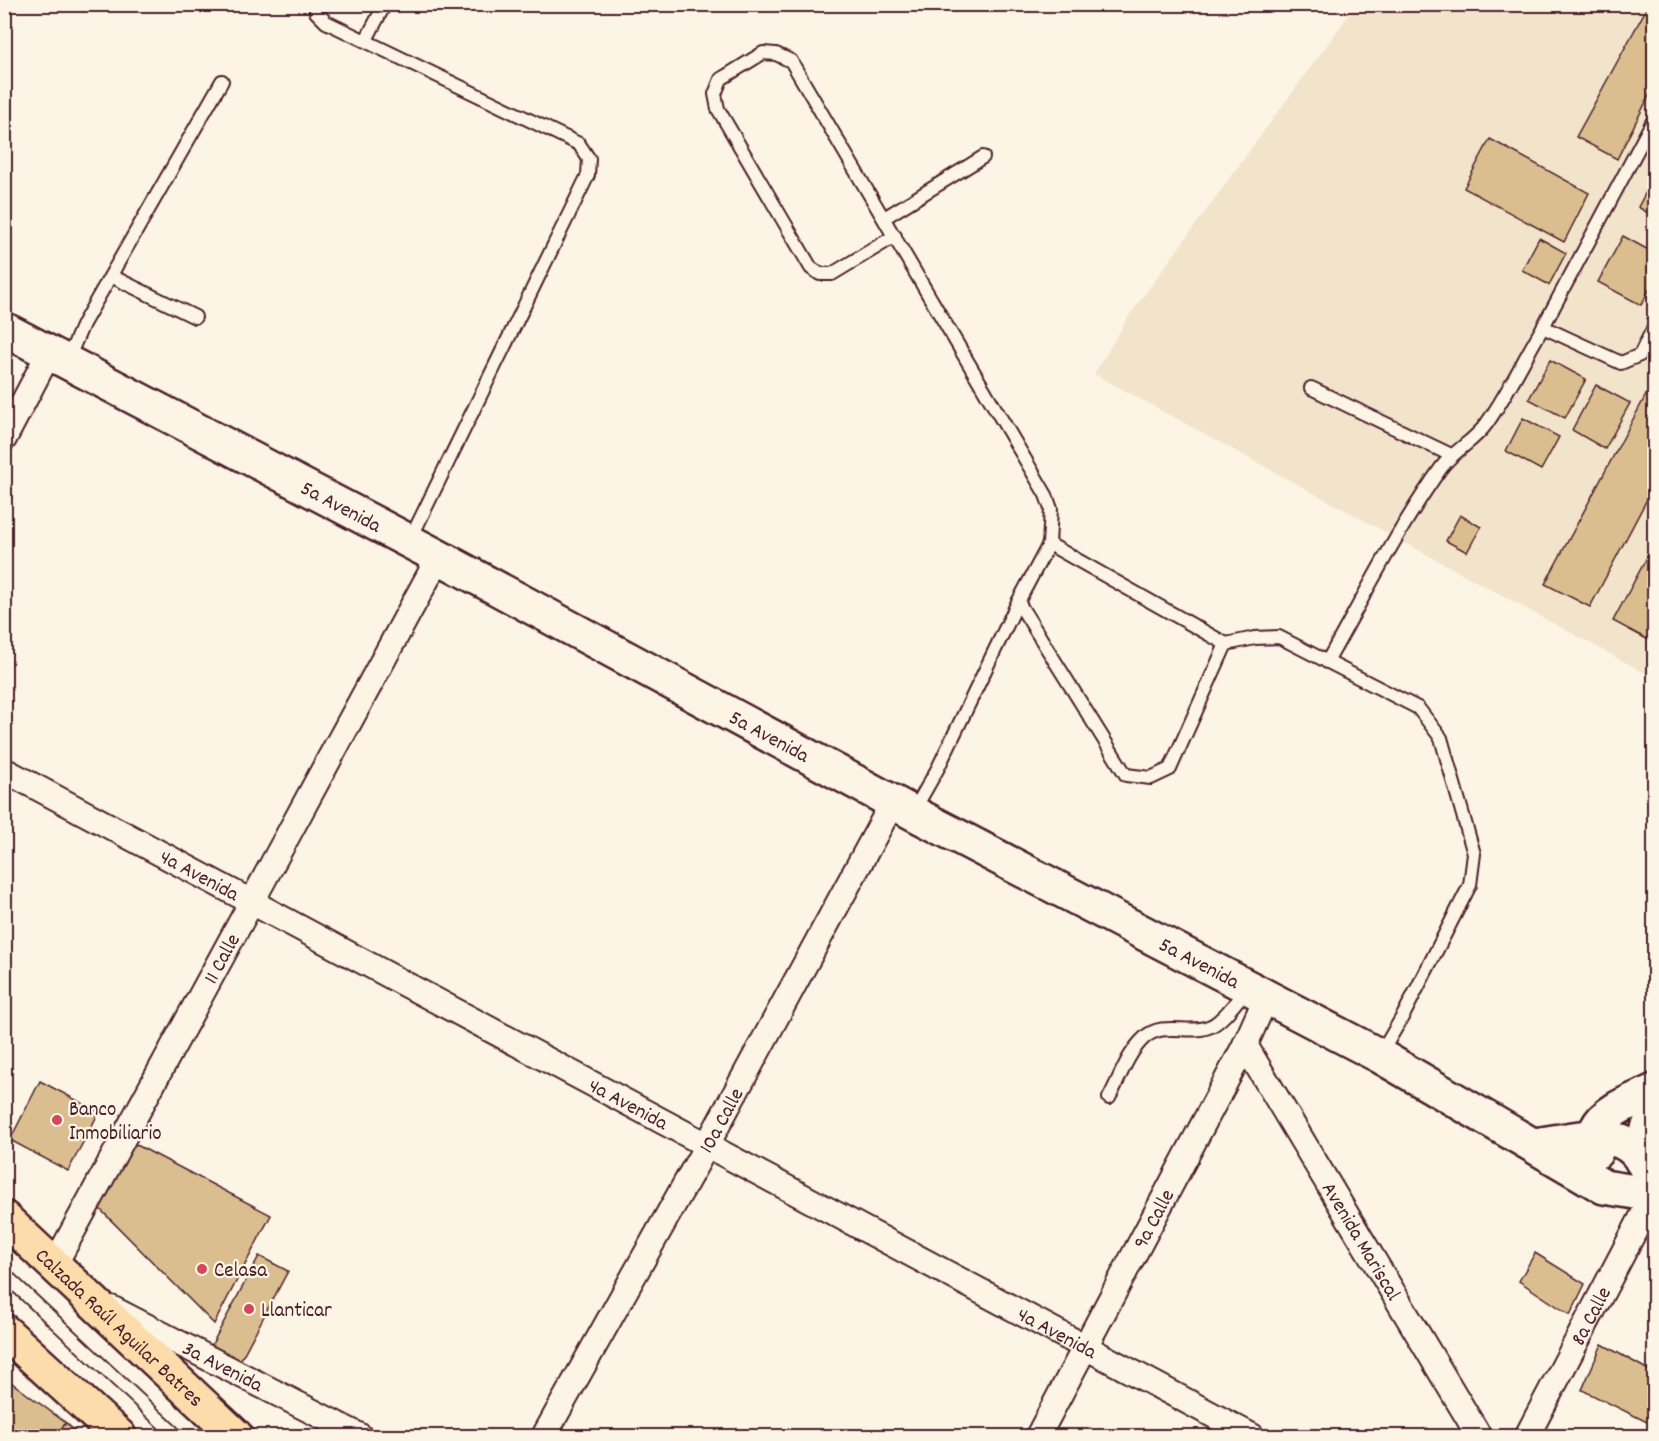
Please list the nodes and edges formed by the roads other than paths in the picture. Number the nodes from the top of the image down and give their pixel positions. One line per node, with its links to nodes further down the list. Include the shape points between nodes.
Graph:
1 (316, 4): 3 (lane, via 316,12 326,22)
2 (385, 4): 3 (lane)
3 (366, 40): 18 (lane, via 579,144 589,159 588,175)
4 (222, 81): 9 (lane)
5 (1654, 119): 11 (lane)
6 (983, 157): 7 (lane)
7 (884, 218): 8 (lane); 8 (lane, via 791,61 763,53 722,79 715,94 718,109 811,268 820,274 832,274)
8 (895, 236): 19 (lane, via 1046,495 1051,509)
9 (111, 276): 10 (lane); 14 (lane)
10 (195, 317)
11 (1543, 327): 12 (lane, via 1621,363 1640,355); 17 (lane, via 1487,423)
12 (1654, 327)
13 (4, 329): 14 (street, 5a Avenida)
14 (58, 358): 16 (street); 18 (street, 5a Avenida)
15 (1311, 388): 17 (lane)
16 (4, 439)
17 (1451, 455): 23 (lane, via 1396,539)
18 (409, 542): 20 (street, 5a Avenida)
19 (1049, 544): 21 (lane); 22 (lane)
20 (439, 557): 25 (street, 5a Avenida); 26 (street, 11 Calle)
21 (1018, 602): 22 (lane, via 1125,775 1151,778 1170,769); 25 (lane, via 938,768)
22 (1226, 644): 23 (lane, via 1280,637)
23 (1328, 662): 29 (lane, via 1418,708 1441,738 1474,854 1470,885)
24 (4, 770): 26 (street, 4a Avenida)
25 (903, 808): 27 (street, 5a Avenida); 34 (street, 10a Calle)
26 (252, 901): 34 (street, 4a Avenida); 40 (street, 11 Calle)
27 (1257, 993): 28 (street, 9a Calle); 29 (street, 5a Avenida); 31 (lane, via 1214,1025 1193,1030 1159,1030 1145,1037 1131,1054)
28 (1245, 1045): 44 (street, 9a Calle); 52 (street, Avenida Mariscal)
29 (1380, 1056): 35 (street, 5a Avenida)
30 (1654, 1091): 33 (street, via 1609,1115)
31 (1109, 1098)
32 (1654, 1114): 36 (street)
33 (1595, 1136): 35 (street); 36 (street, via 1620,1140); 37 (street, via 1596,1162)
34 (707, 1144): 44 (street, 4a Avenida); 49 (street, 10a Calle)
35 (1534, 1145): 37 (street, 5a Avenida)
36 (1642, 1161): 38 (street)
37 (1604, 1187): 38 (street, 5a Avenida)
38 (1654, 1195): 53 (street, 8a Calle)
39 (4, 1218): 40 (highway, Calzada Raúl Aguilar Batres)
40 (55, 1264): 42 (highway, Calzada Raúl Aguilar Batres)
41 (4, 1274): 46 (lane)
42 (87, 1296): 47 (highway, Calzada Raúl Aguilar Batres); 48 (street, 3a Avenida)
43 (4, 1330): 45 (highway)
44 (1086, 1346): 50 (street, 9a Calle); 51 (street, 4a Avenida)
45 (119, 1437)
46 (177, 1437)
47 (236, 1437)
48 (360, 1437)
49 (544, 1437)
50 (1038, 1437)
51 (1252, 1437)
52 (1479, 1437)
53 (1527, 1437)

